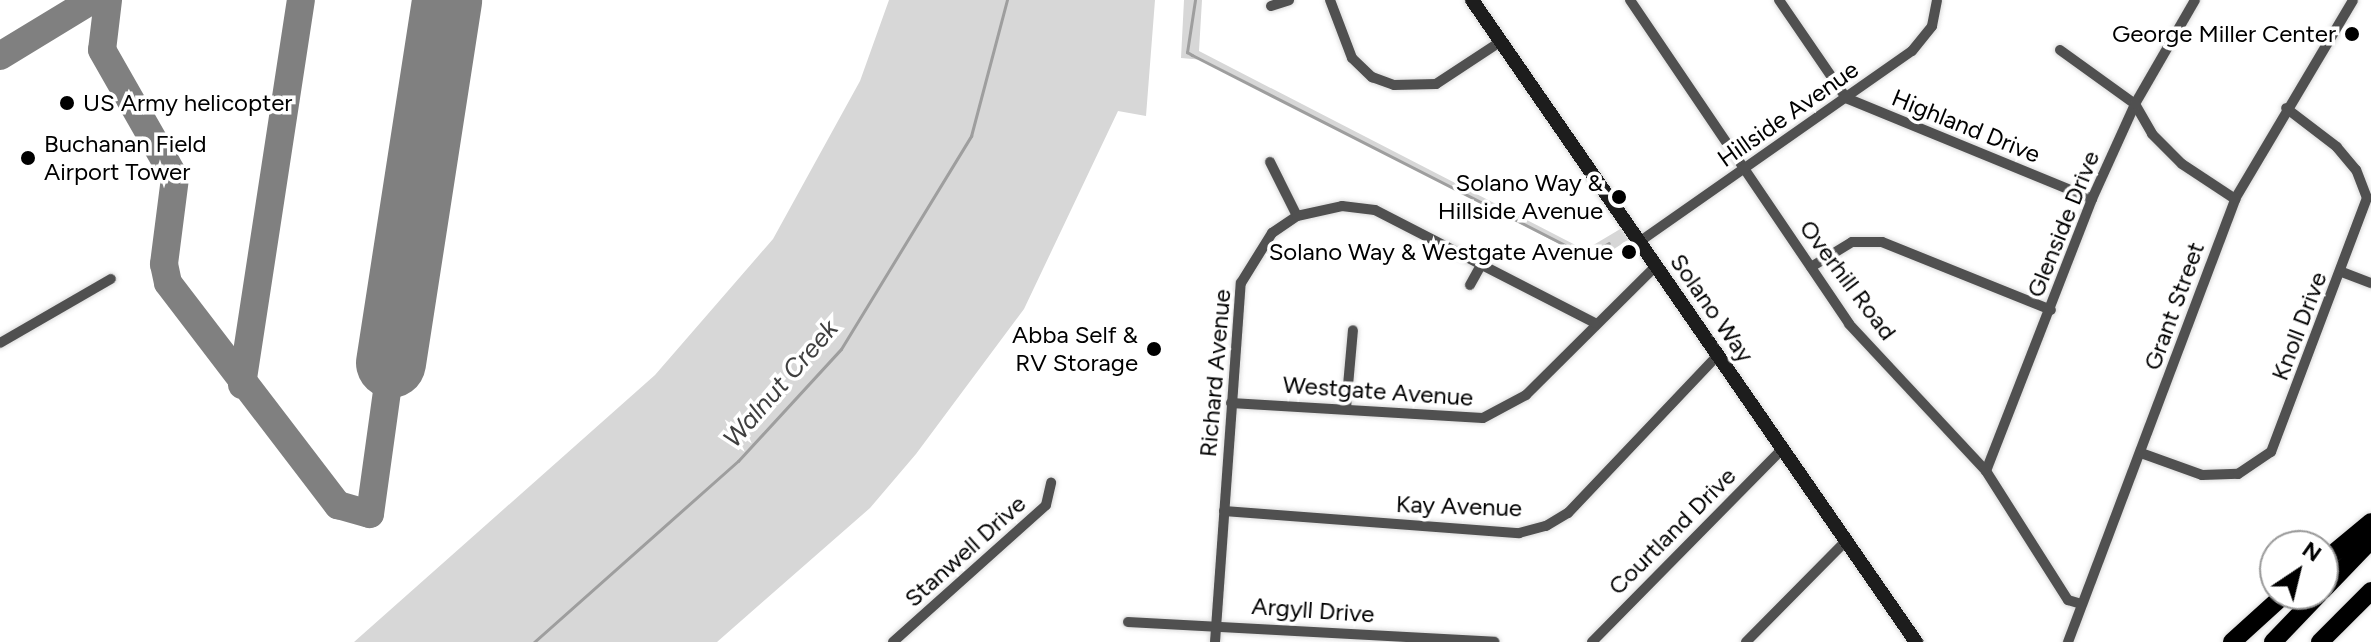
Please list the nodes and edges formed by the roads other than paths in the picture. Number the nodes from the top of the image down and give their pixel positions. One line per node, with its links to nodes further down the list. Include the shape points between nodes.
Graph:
1 (1289, 0): 9 (street)
2 (1330, 0): 10 (street, via 1352,58 1372,77 1394,85 1436,84)
3 (1472, 0): 10 (street, Solano Way)
4 (1630, 0): 16 (street, Overhill Road)
5 (1779, 0): 12 (street)
6 (1937, 0): 12 (street, Hillside Avenue, via 1932,26 1912,51)
7 (2195, 0): 13 (street, Glenside Drive)
8 (2353, 0): 14 (street, Grant Street)
9 (1271, 6)
10 (1497, 44): 20 (street, Solano Way)
11 (2060, 50): 13 (street)
12 (1846, 98): 16 (street, Hillside Avenue); 17 (street, Highland Drive)
13 (2135, 104): 17 (street, Glenside Drive); 18 (street, via 2152,134 2182,164)
14 (2286, 108): 18 (street, Grant Street); 24 (street, Knoll Drive, via 2337,147 2356,170 2367,198)
15 (1270, 162): 19 (street)
16 (1744, 170): 20 (street, Hillside Avenue); 23 (street, Overhill Road)
17 (2092, 199): 28 (street, Glenside Drive)
18 (2235, 199): 36 (street, Grant Street)
19 (1297, 216): 21 (street, Richard Avenue, via 1342,206 1375,210); 33 (street, Richard Avenue, via 1258,249 1241,283)
20 (1639, 242): 22 (street, Solano Way)
21 (1482, 263): 27 (street); 29 (street, Richard Avenue)
22 (1656, 266): 29 (street, Westgate Avenue); 32 (street, Solano Way)
23 (1811, 267): 28 (street, via 1852,242 1882,242); 37 (street, Overhill Road, via 1849,324)
24 (2342, 272): 26 (street); 36 (street, Knoll Drive, via 2271,452 2238,474 2202,475)
25 (111, 279): 31 (street)
26 (2371, 283)
27 (1470, 285)
28 (2051, 310): 37 (street, Glenside Drive)
29 (1595, 323): 34 (street, Westgate Avenue, via 1526,395 1483,418)
30 (1353, 330): 34 (street)
31 (0, 343)
32 (1718, 355): 35 (street, Solano Way); 39 (street, Kay Avenue, via 1568,513 1546,526 1519,533)
33 (1231, 403): 34 (street, Westgate Avenue); 39 (street, Richard Avenue)
34 (1346, 408)
35 (1782, 449): 42 (street, Solano Way); 55 (street, Courtland Drive)
36 (2141, 453): 46 (street, Grant Street)
37 (1986, 471): 46 (street, Overhill Road, via 2068,600)
38 (1051, 483): 52 (street, Stanwell Drive, via 1046,505)
39 (1224, 511): 50 (street, Richard Avenue)
40 (2371, 522): 43 (highway)
41 (2371, 540): 44 (highway)
42 (1846, 541): 56 (street); 57 (street, Solano Way)
43 (2339, 549)
44 (2339, 573)
45 (2371, 591): 51 (highway)
46 (2081, 604): 58 (street, Grant Street)
47 (2267, 610): 59 (highway)
48 (2304, 610): 60 (highway)
49 (1128, 622): 50 (street, Argyll Drive)
50 (1216, 624): 53 (street, Richard Avenue); 54 (street, Argyll Drive)
51 (2321, 641)
52 (893, 642)
53 (1215, 642)
54 (1494, 642)
55 (1592, 642)
56 (1746, 642)
57 (1916, 642)
58 (2068, 642)
59 (2232, 642)
60 (2273, 642)

